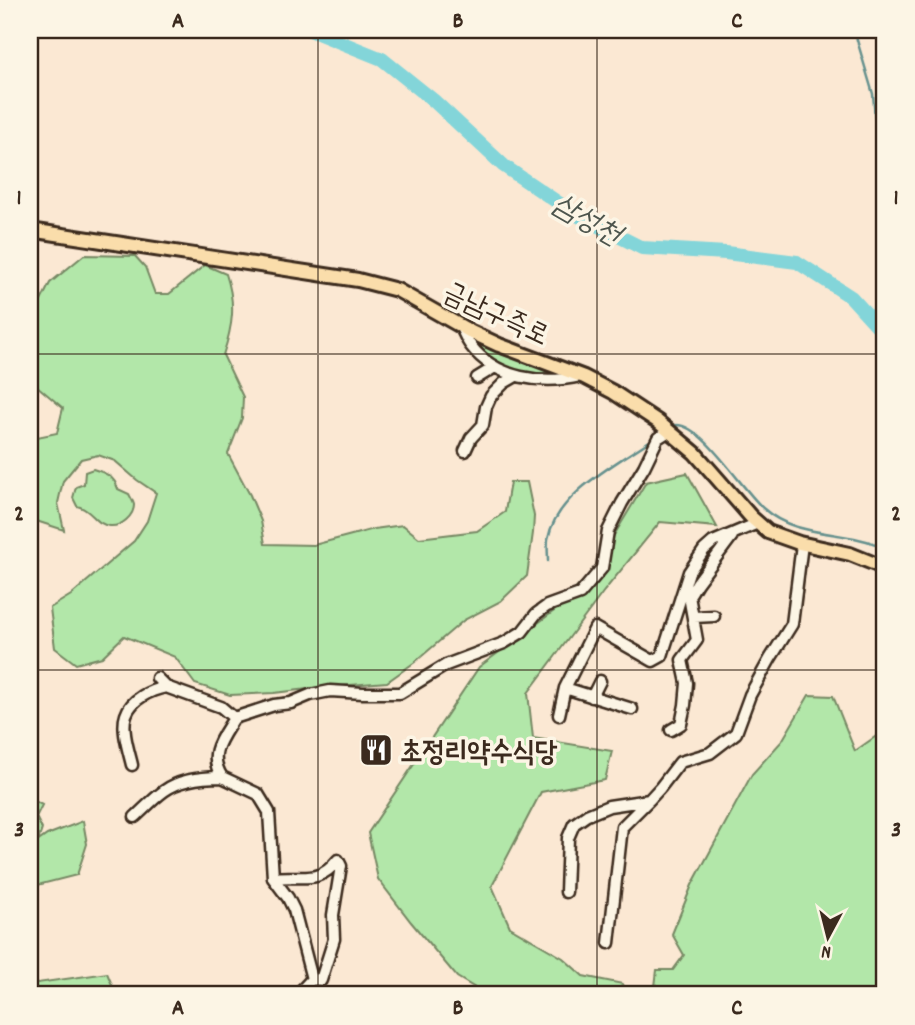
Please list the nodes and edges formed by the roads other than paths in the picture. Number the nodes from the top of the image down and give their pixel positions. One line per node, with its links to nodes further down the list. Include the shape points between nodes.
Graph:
1 (30, 230): 2 (main road, 금남구즉로, via 358,280 397,290)
2 (460, 326): 3 (street, via 470,345); 5 (main road, 금남구즉로)
3 (495, 367): 4 (street); 6 (street)
4 (516, 376): 5 (street, via 564,380); 8 (street, via 491,396 483,425)
5 (581, 376): 7 (main road, 금남구즉로)
6 (477, 378)
7 (669, 431): 9 (main road, 금남구즉로); 22 (street, via 658,438 608,531 602,568 580,594 547,606 504,643 446,665 400,693 330,691)
8 (465, 451)
9 (758, 523): 10 (street); 11 (main road, 금남구즉로, via 768,532)
10 (732, 535): 14 (street, via 690,596); 18 (street, via 713,542 689,572 662,656 653,661 595,628)
11 (802, 544): 12 (main road, 금남구즉로, via 850,554); 26 (street, via 792,624 750,695 736,733 710,753 680,762)
12 (885, 568)
13 (714, 616): 14 (street)
14 (694, 617): 23 (street, via 697,640 682,660 685,705 681,724)
15 (157, 678): 17 (street)
16 (600, 681): 19 (street)
17 (166, 687): 22 (street, via 221,707); 24 (street, via 152,690 126,715)
18 (565, 688): 19 (street); 21 (street)
19 (592, 697): 20 (street)
20 (632, 709)
21 (559, 715)
22 (234, 718): 25 (street, via 216,747)
23 (671, 730)
24 (132, 765)
25 (222, 777): 27 (street, via 173,786); 28 (street, via 258,794 268,812)
26 (649, 800): 29 (street, via 609,806 574,824 568,838); 30 (street, via 622,827)
27 (135, 817)
28 (273, 878): 31 (street, via 294,910); 31 (street, via 318,877 338,860 341,866 332,915 334,939 321,980)
29 (566, 892)
30 (609, 943)
31 (312, 979): 32 (street)
32 (297, 995)

